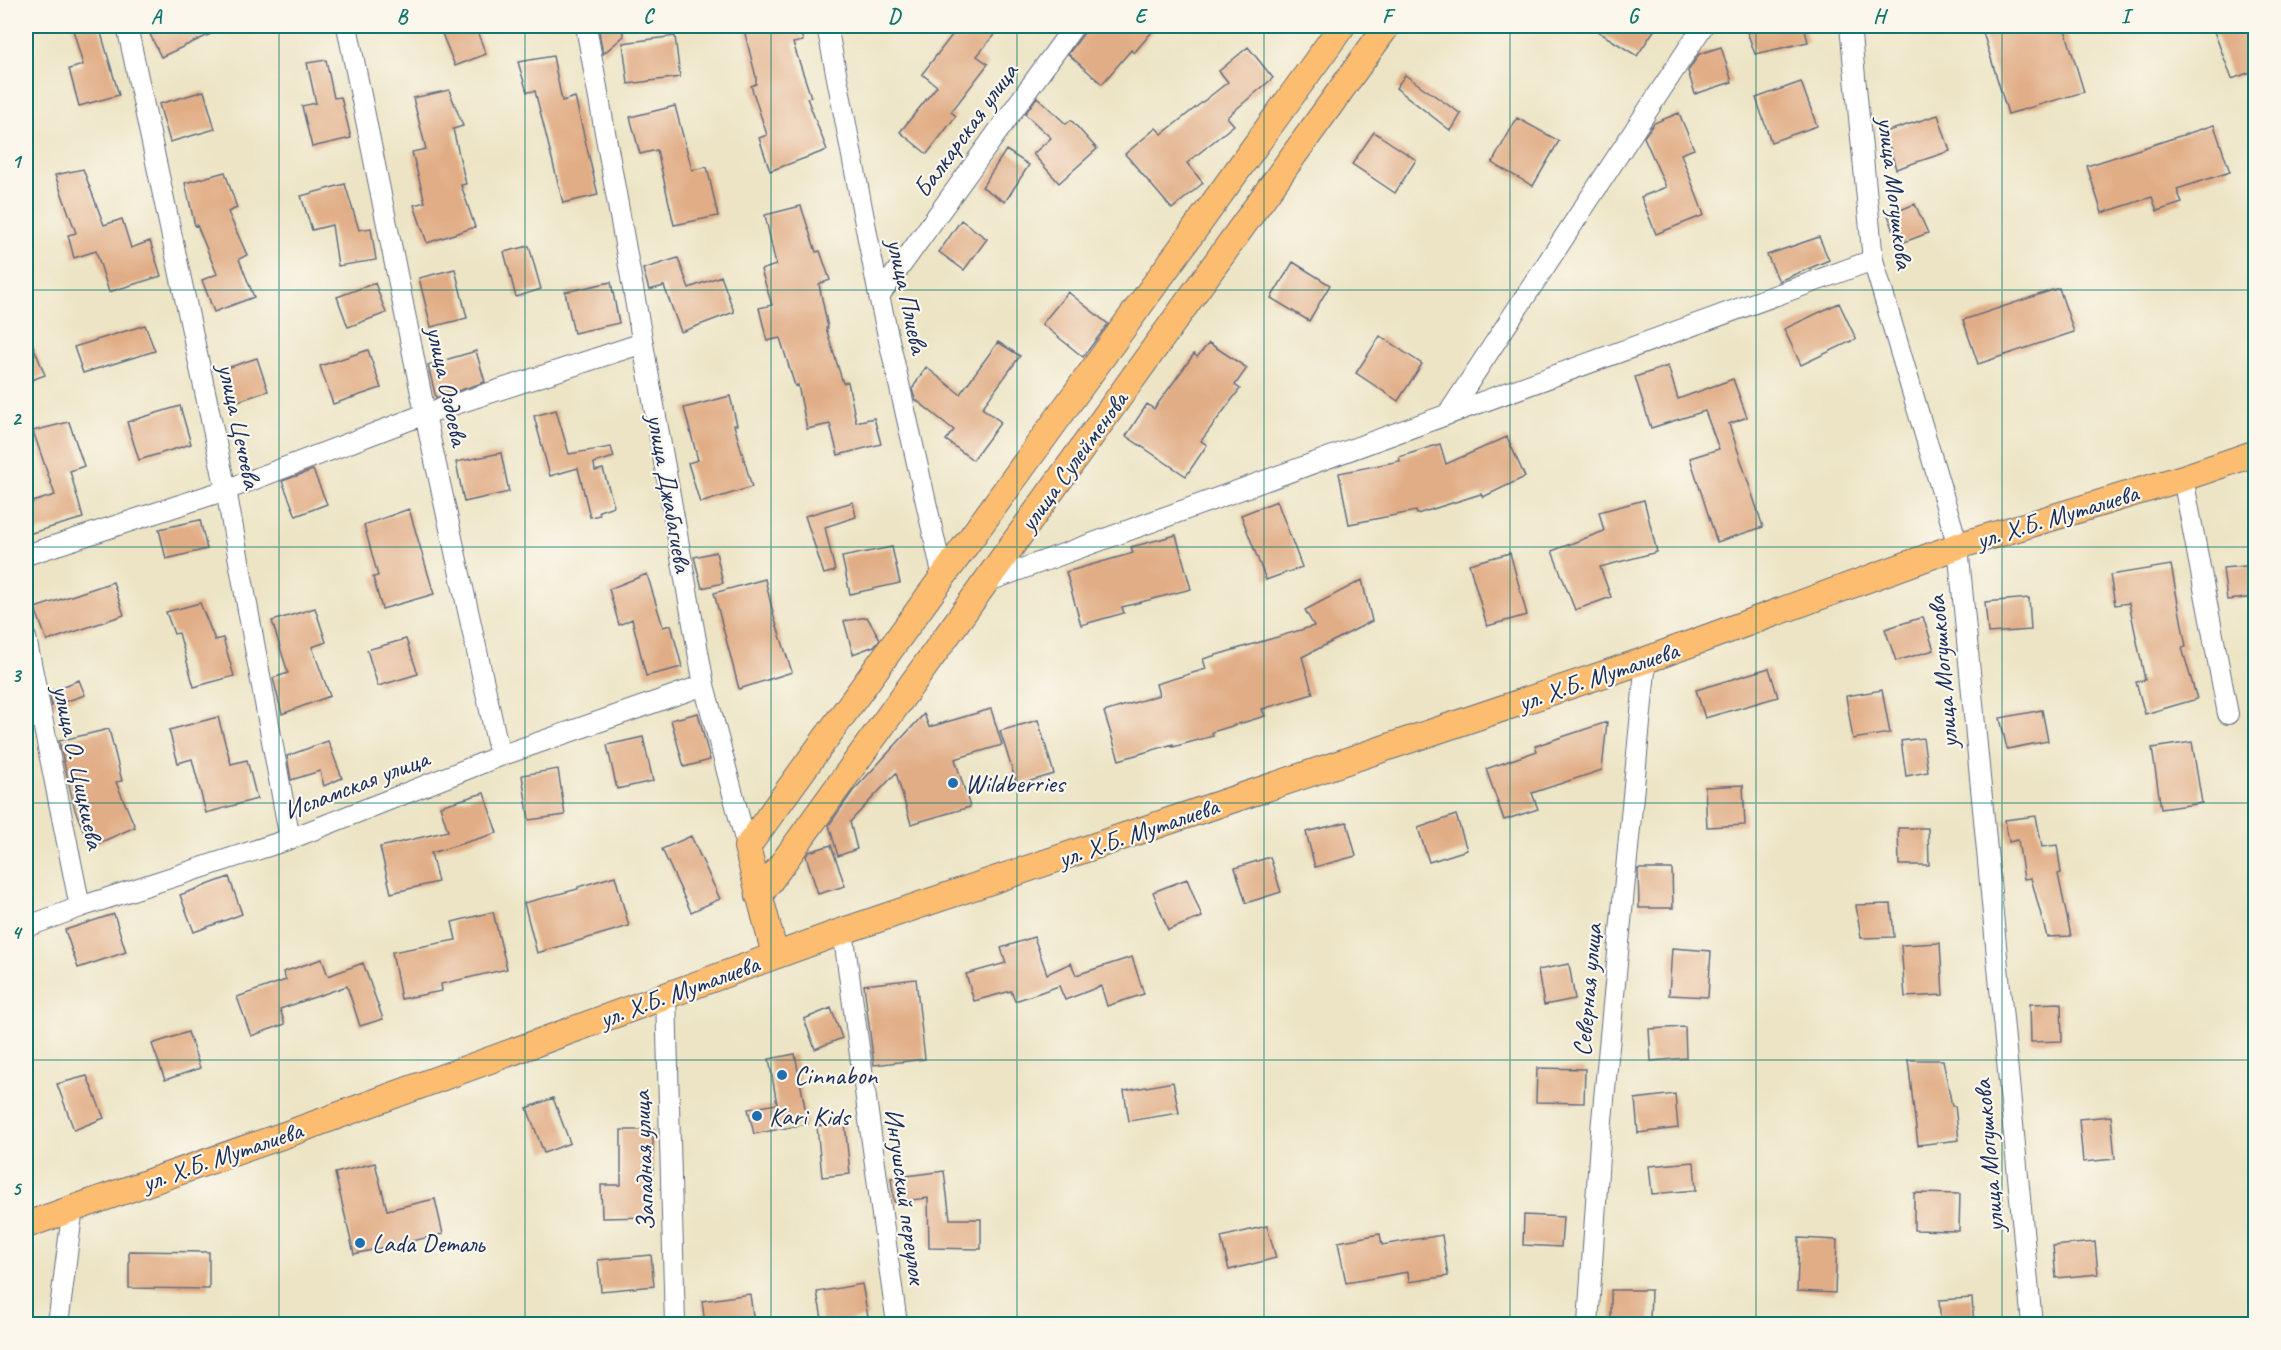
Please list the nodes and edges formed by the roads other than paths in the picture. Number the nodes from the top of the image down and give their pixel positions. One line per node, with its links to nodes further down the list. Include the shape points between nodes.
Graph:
1 (127, 26): 17 (street, улица Цечоева)
2 (347, 26): 13 (street, улица Оздоева)
3 (586, 26): 12 (street, улица Джабагиева)
4 (827, 26): 11 (street, улица Плиева)
5 (1074, 26): 11 (street, Балкарская улица)
6 (1342, 26): 20 (main road, улица Сулейменова)
7 (1387, 26): 21 (main road, улица Сулейменова)
8 (1703, 26): 14 (street)
9 (1850, 26): 10 (street, улица Могушкова)
10 (1874, 260): 14 (street); 18 (street, улица Могушкова)
11 (879, 296): 20 (street, улица Плиева)
12 (643, 343): 13 (street); 24 (street, улица Джабагиева)
13 (425, 414): 17 (street); 26 (street, улица Оздоева)
14 (1448, 414): 21 (street)
15 (2256, 453): 16 (main road, ул. Х.Б. Муталиева)
16 (2183, 478): 18 (main road, ул. Х.Б. Муталиева); 25 (street)
17 (226, 490): 19 (street); 27 (street, улица Цечоева)
18 (1958, 546): 23 (main road, ул. Х.Б. Муталиева); 41 (street, улица Могушкова)
19 (26, 555)
20 (943, 577): 28 (main road, улица Сулейменова)
21 (986, 582): 29 (main road, улица Сулейменова)
22 (26, 638): 30 (street, улица О. Цицкиева)
23 (1646, 660): 32 (main road, ул. Х.Б. Муталиева); 40 (street, Северная улица, via 1600,1141)
24 (704, 685): 26 (street, Исламская улица); 28 (street, улица Джабагиева)
25 (2228, 714)
26 (500, 756): 27 (street, Исламская улица)
27 (290, 839): 30 (street, Исламская улица)
28 (747, 848): 29 (main road, улица Джабагиева)
29 (759, 896): 33 (main road, улица Джабагиева)
30 (80, 907): 31 (street, Исламская улица)
31 (26, 927)
32 (843, 931): 33 (main road, ул. Х.Б. Муталиева); 39 (street, Ингушский переулок)
33 (775, 956): 34 (main road, ул. Х.Б. Муталиева)
34 (666, 996): 35 (main road, ул. Х.Б. Муталиева, via 293,1132); 38 (street, Западная улица)
35 (73, 1207): 36 (main road, ул. Х.Б. Муталиева); 37 (street)
36 (26, 1225)
37 (58, 1324)
38 (675, 1324)
39 (897, 1324)
40 (1588, 1324)
41 (2032, 1324)

